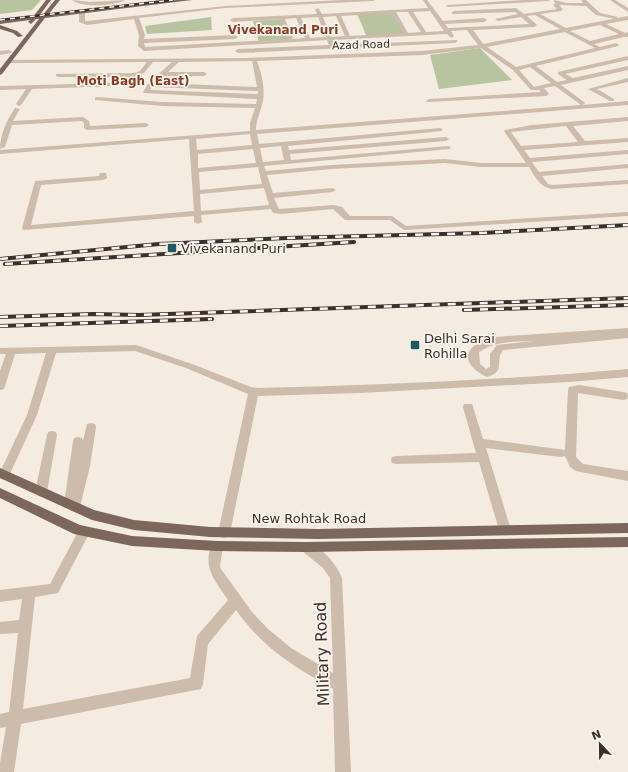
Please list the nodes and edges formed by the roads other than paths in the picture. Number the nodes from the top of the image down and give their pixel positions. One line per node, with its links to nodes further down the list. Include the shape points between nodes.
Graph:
1 (49, 0): 46 (main road)
2 (58, 0): 43 (main road)
3 (74, 0): 14 (street, via 81,4)
4 (123, 0): 14 (street)
5 (156, 0): 43 (main road)
6 (190, 0): 40 (main road)
7 (373, 0): 16 (street)
8 (444, 0): 26 (street)
9 (548, 0): 15 (street)
10 (554, 0): 18 (street)
11 (566, 0): 24 (street)
12 (583, 0): 22 (street)
13 (612, 0): 34 (street)
14 (110, 1)
15 (523, 1): 21 (street)
16 (315, 2): 27 (street); 30 (street)
17 (426, 2): 20 (street); 32 (street)
18 (561, 3): 24 (street); 45 (street, via 555,5 560,10)
19 (412, 4): 23 (street)
20 (420, 4)
21 (485, 4): 26 (street); 39 (street)
22 (588, 4): 24 (street); 53 (street, via 600,15)
23 (388, 5)
24 (570, 5)
25 (372, 6): 28 (street)
26 (448, 6): 41 (street)
27 (230, 7): 47 (street); 60 (street)
28 (333, 8)
29 (310, 9): 30 (street)
30 (317, 9): 31 (street); 44 (street)
31 (325, 9)
32 (432, 9): 33 (street); 57 (street)
33 (409, 10): 37 (street); 73 (street)
34 (628, 10)
35 (278, 11): 36 (street)
36 (286, 11)
37 (393, 11): 42 (street); 74 (street)
38 (478, 12): 39 (street); 41 (street); 54 (street)
39 (491, 12): 49 (street, via 516,10); 52 (street)
40 (79, 13): 43 (main road); 47 (street, via 82,22 87,23); 68 (main road, via 51,20)
41 (454, 13): 55 (street)
42 (338, 14): 44 (street); 80 (street)
43 (45, 15): 46 (main road); 68 (main road)
44 (320, 15): 48 (street); 81 (street)
45 (538, 15): 49 (street); 67 (street)
46 (35, 16): 50 (main road); 56 (main road); 59 (main road)
47 (136, 17): 79 (street)
48 (298, 17): 51 (street); 82 (street)
49 (524, 17): 52 (street); 61 (street)
50 (0, 18)
51 (282, 18): 60 (street); 83 (street)
52 (498, 19): 62 (street)
53 (627, 19): 58 (street, Azad Road)
54 (484, 20): 55 (street); 64 (street)
55 (461, 21): 57 (street)
56 (0, 22)
57 (442, 22): 70 (street)
58 (600, 23): 67 (street, Azad Road); 75 (street)
59 (29, 24)
60 (233, 25): 77 (street)
61 (534, 25): 62 (street); 72 (street)
62 (503, 26): 64 (street)
63 (0, 27): 76 (main road)
64 (490, 27): 65 (street); 71 (street)
65 (469, 29): 70 (street); 90 (street)
66 (25, 30): 76 (main road)
67 (565, 30): 72 (street, Azad Road); 86 (street)
68 (32, 31): 104 (main road)
69 (226, 31): 79 (street)
70 (448, 31): 73 (street); 84 (street)
71 (494, 32)
72 (548, 33): 85 (street, Azad Road)
73 (426, 34): 74 (street)
74 (407, 35): 80 (street)
75 (627, 35): 86 (street)
76 (20, 36): 94 (main road)
77 (235, 37): 79 (street); 87 (street)
78 (498, 37): 85 (street)
79 (142, 38): 91 (street)
80 (348, 38): 81 (street)
81 (330, 39): 82 (street); 89 (street)
82 (308, 40): 83 (street)
83 (291, 41): 87 (street)
84 (454, 41): 89 (street); 92 (street)
85 (503, 42): 90 (street, Azad Road)
86 (590, 43): 93 (street)
87 (236, 44): 91 (street); 95 (street)
88 (616, 45): 93 (street)
89 (333, 46): 95 (street); 97 (street)
90 (482, 46): 92 (street, Azad Road); 108 (street)
91 (142, 49): 99 (street)
92 (460, 49): 97 (street, Azad Road, via 418,54)
93 (600, 49): 106 (street)
94 (8, 52): 96 (street); 105 (main road)
95 (238, 52): 102 (street)
96 (0, 53)
97 (336, 56): 103 (street, Azad Road)
98 (628, 58): 114 (street, via 560,73)
99 (140, 60): 100 (street, Azad Road); 104 (street, Azad Road)
100 (151, 60): 101 (street, Azad Road); 112 (street, via 142,72 136,75)
101 (178, 60): 102 (street, Azad Road); 110 (street)
102 (240, 60): 103 (street, Azad Road)
103 (254, 60): 121 (street)
104 (10, 61): 109 (main road)
105 (0, 64)
106 (531, 65): 108 (street); 115 (street)
107 (628, 68): 114 (street)
108 (515, 69): 117 (street, via 531,88)
109 (0, 73)
110 (163, 74): 111 (street); 121 (street, via 146,91)
111 (204, 74)
112 (58, 75)
113 (628, 80): 120 (street)
114 (575, 81): 115 (street); 120 (street)
115 (556, 84): 117 (street); 126 (street)
116 (114, 85): 119 (street)
117 (540, 87): 125 (street, via 546,94)
118 (0, 88): 119 (street)
119 (30, 88): 130 (street)
120 (591, 89): 124 (street)
121 (261, 93): 128 (street)
122 (97, 99): 128 (street, via 162,104)
123 (628, 99): 124 (street)
124 (612, 100): 126 (street)
125 (429, 101)
126 (582, 103): 134 (street)
127 (628, 103): 134 (street)
128 (259, 106): 134 (street)
129 (625, 119): 131 (street); 133 (street)
130 (9, 123): 132 (street, via 83,119 87,122 87,128); 148 (street)
131 (568, 124): 142 (street); 147 (street, via 508,130)
132 (146, 125)
133 (628, 125)
134 (254, 130): 137 (street); 144 (street); 148 (street)
135 (440, 130): 136 (street)
136 (391, 134): 138 (street); 143 (street)
137 (192, 137): 148 (street); 149 (street)
138 (337, 138): 141 (street); 145 (street)
139 (446, 139): 143 (street)
140 (628, 140): 142 (street)
141 (284, 143): 144 (street); 150 (street)
142 (583, 143): 147 (street)
143 (396, 144): 145 (street); 151 (street)
144 (257, 146): 149 (street); 156 (street)
145 (340, 148): 150 (street); 153 (street)
146 (448, 148): 151 (street)
147 (519, 148): 155 (street)
148 (1, 149)
149 (194, 152): 160 (street)
150 (286, 152): 154 (street)
151 (400, 152): 153 (street); 157 (street)
152 (628, 152): 155 (street)
153 (345, 157): 154 (street); 158 (street)
154 (288, 162): 156 (street)
155 (529, 162): 157 (street, via 481,165 450,161); 162 (street)
156 (261, 164): 160 (street); 161 (street)
157 (405, 164): 158 (street)
158 (350, 166): 161 (street)
159 (628, 166): 162 (street)
160 (195, 170): 167 (street)
161 (263, 173): 165 (street)
162 (536, 174): 164 (street, via 548,187)
163 (103, 175): 171 (street, via 103,178 38,183 26,228)
164 (628, 182)
165 (267, 186): 167 (street); 168 (street)
166 (332, 190): 168 (street)
167 (197, 192): 171 (street)
168 (269, 196): 169 (street)
169 (273, 207): 170 (street, via 281,212 334,207 348,218 392,218 404,228); 171 (street)
170 (628, 214)
171 (198, 218)
172 (628, 331): 173 (street, via 496,340 475,350 473,359 475,366 487,373 495,368 494,355 500,347)
173 (628, 335)
174 (52, 349): 175 (street); 179 (street, via 136,348); 189 (street, via 32,415)
175 (12, 350): 176 (street); 178 (street)
176 (0, 351)
177 (628, 373): 179 (street, via 366,389)
178 (0, 386)
179 (254, 391): 197 (street)
180 (623, 396): 190 (street, via 573,390 570,458 580,468)
181 (468, 407): 185 (street)
182 (91, 427): 193 (street, via 84,466)
183 (52, 434): 191 (street)
184 (78, 441): 193 (street)
185 (479, 442): 186 (street); 187 (street)
186 (562, 453)
187 (483, 457): 188 (street); 195 (street)
188 (396, 460)
189 (2, 474): 191 (main road, New Rohtak Road)
190 (628, 476)
191 (41, 492): 193 (main road, New Rohtak Road)
192 (0, 493): 196 (main road)
193 (72, 506): 197 (main road, New Rohtak Road, via 92,515 134,525)
194 (628, 528): 195 (main road, New Rohtak Road)
195 (505, 530): 197 (main road, New Rohtak Road, via 318,534)
196 (84, 532): 199 (main road, via 132,541); 201 (street, via 54,589)
197 (224, 533)
198 (628, 542): 200 (main road)
199 (217, 546): 200 (main road); 203 (street, via 214,566 216,572)
200 (306, 547): 206 (street, Military Road, via 326,562 336,578)
201 (28, 593): 202 (street); 204 (street)
202 (0, 596)
203 (236, 600): 206 (street, via 270,640 292,657); 207 (street, via 202,641 196,684)
204 (25, 626): 205 (street); 207 (street)
205 (0, 628)
206 (340, 685): 210 (street, Military Road)
207 (15, 719): 208 (street); 209 (street)
208 (0, 721)
209 (6, 772)
210 (343, 772)

